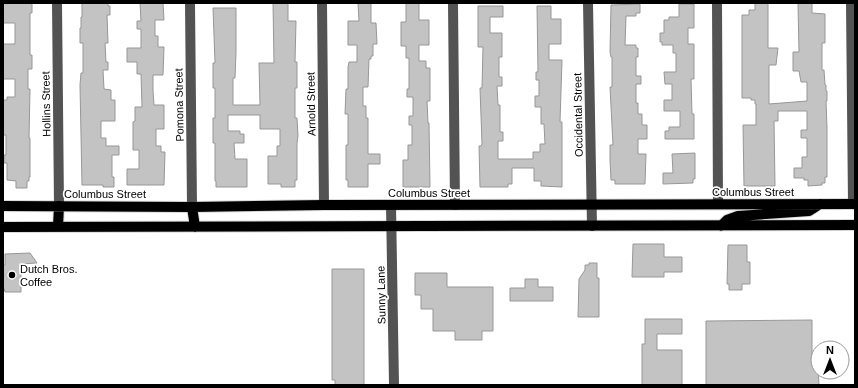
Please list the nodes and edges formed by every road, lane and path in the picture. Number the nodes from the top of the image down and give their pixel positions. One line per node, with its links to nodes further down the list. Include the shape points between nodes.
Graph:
1 (57, 3): 16 (street, Hollins Street)
2 (190, 3): 17 (street, Pomona Street)
3 (322, 3): 13 (street, Arnold Street)
4 (453, 3): 8 (street)
5 (588, 3): 9 (street, Occidental Street)
6 (717, 3): 10 (street)
7 (851, 3): 12 (street)
8 (455, 204): 9 (main road, Columbus Street); 14 (main road, Columbus Street)
9 (592, 204): 10 (main road, Columbus Street); 19 (street, Occidental Street)
10 (718, 204): 11 (main road, Columbus Street)
11 (820, 204): 12 (main road, Columbus Street); 20 (main road, via 809,211 738,216 727,220)
12 (854, 204)
13 (324, 205): 14 (main road, Columbus Street); 17 (main road, Columbus Street)
14 (391, 205): 24 (street, Sunny Lane)
15 (3, 206): 16 (main road, Columbus Street)
16 (59, 206): 17 (main road, Columbus Street); 22 (main road)
17 (192, 206): 23 (main road)
18 (855, 225): 20 (main road)
19 (592, 226): 20 (main road); 24 (main road)
20 (721, 226)
21 (3, 227): 22 (main road)
22 (58, 227): 23 (main road)
23 (195, 227): 24 (main road)
24 (392, 227): 25 (street, Sunny Lane)
25 (394, 385)

